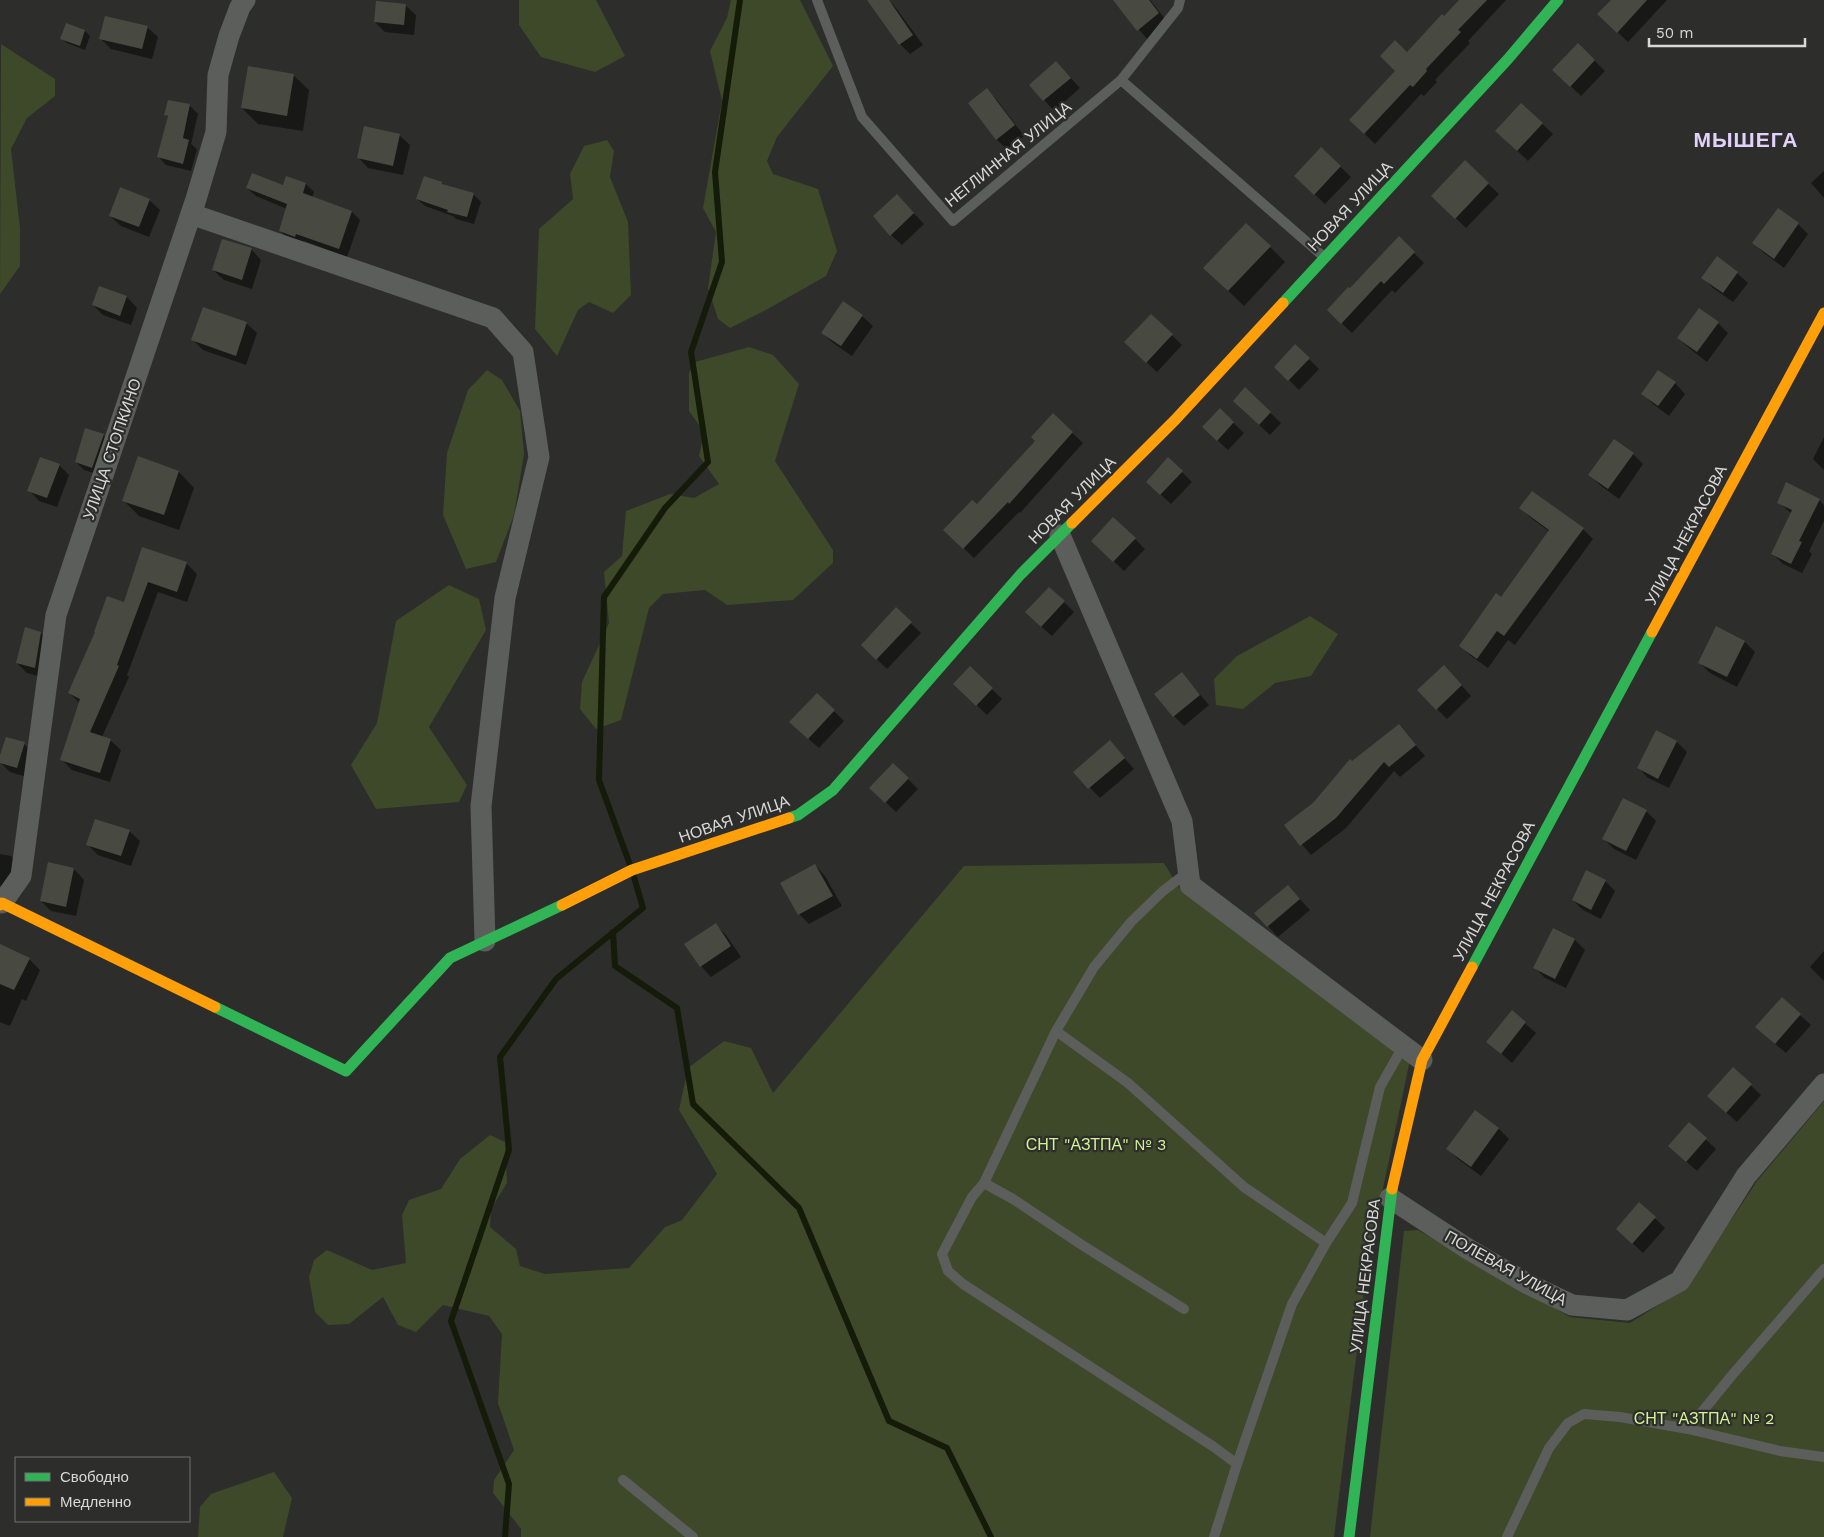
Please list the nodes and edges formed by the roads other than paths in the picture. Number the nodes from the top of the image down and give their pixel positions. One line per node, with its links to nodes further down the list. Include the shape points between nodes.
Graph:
1 (245, 0): 6 (street, УЛИЦА СТОПКИНО, via 229,36 218,75 216,132)
2 (818, 0): 5 (lane, НЕГЛИННАЯ УЛИЦА, via 862,117 953,221)
3 (1180, 0): 5 (lane, НЕГЛИННАЯ УЛИЦА, via 1178,8)
4 (1558, 0): 7 (street, НОВАЯ УЛИЦА)
5 (1122, 80): 7 (lane)
6 (191, 214): 11 (street, УЛИЦА СТОПКИНО, via 56,615 21,876); 12 (street, via 492,318 522,352 539,457 505,598 481,806)
7 (1325, 258): 9 (street, НОВАЯ УЛИЦА, via 1175,420)
8 (1824, 313): 15 (street, УЛИЦА НЕКРАСОВА)
9 (1060, 535): 10 (street, via 1182,821); 12 (street, НОВАЯ УЛИЦА, via 1021,574 833,790 798,815 632,870)
10 (1188, 872): 13 (lane, via 1131,922 1094,967); 14 (street, via 1190,885)
11 (1, 904): 12 (street, НОВАЯ УЛИЦА, via 346,1071 450,958)
12 (485, 941)
13 (1056, 1031): 17 (lane); 19 (lane, via 1128,1083 1244,1187)
14 (1404, 1045): 15 (street); 19 (lane, via 1380,1087 1352,1203)
15 (1422, 1060): 18 (street, УЛИЦА НЕКРАСОВА)
16 (1824, 1084): 18 (street, ПОЛЕВАЯ УЛИЦА, via 1746,1176 1680,1281 1626,1310 1572,1305 1476,1254)
17 (984, 1183): 21 (lane); 24 (lane, via 972,1198 942,1254 948,1271)
18 (1390, 1198): 28 (street, УЛИЦА НЕКРАСОВА)
19 (1326, 1243): 24 (lane, via 1292,1304)
20 (1824, 1270): 22 (lane)
21 (1184, 1309)
22 (1688, 1429): 23 (lane, via 1780,1451); 29 (lane, via 1584,1414 1568,1423 1549,1448)
23 (1824, 1457)
24 (1237, 1464): 27 (lane)
25 (623, 1480): 26 (lane)
26 (694, 1537)
27 (1214, 1537)
28 (1349, 1537)
29 (1507, 1537)

